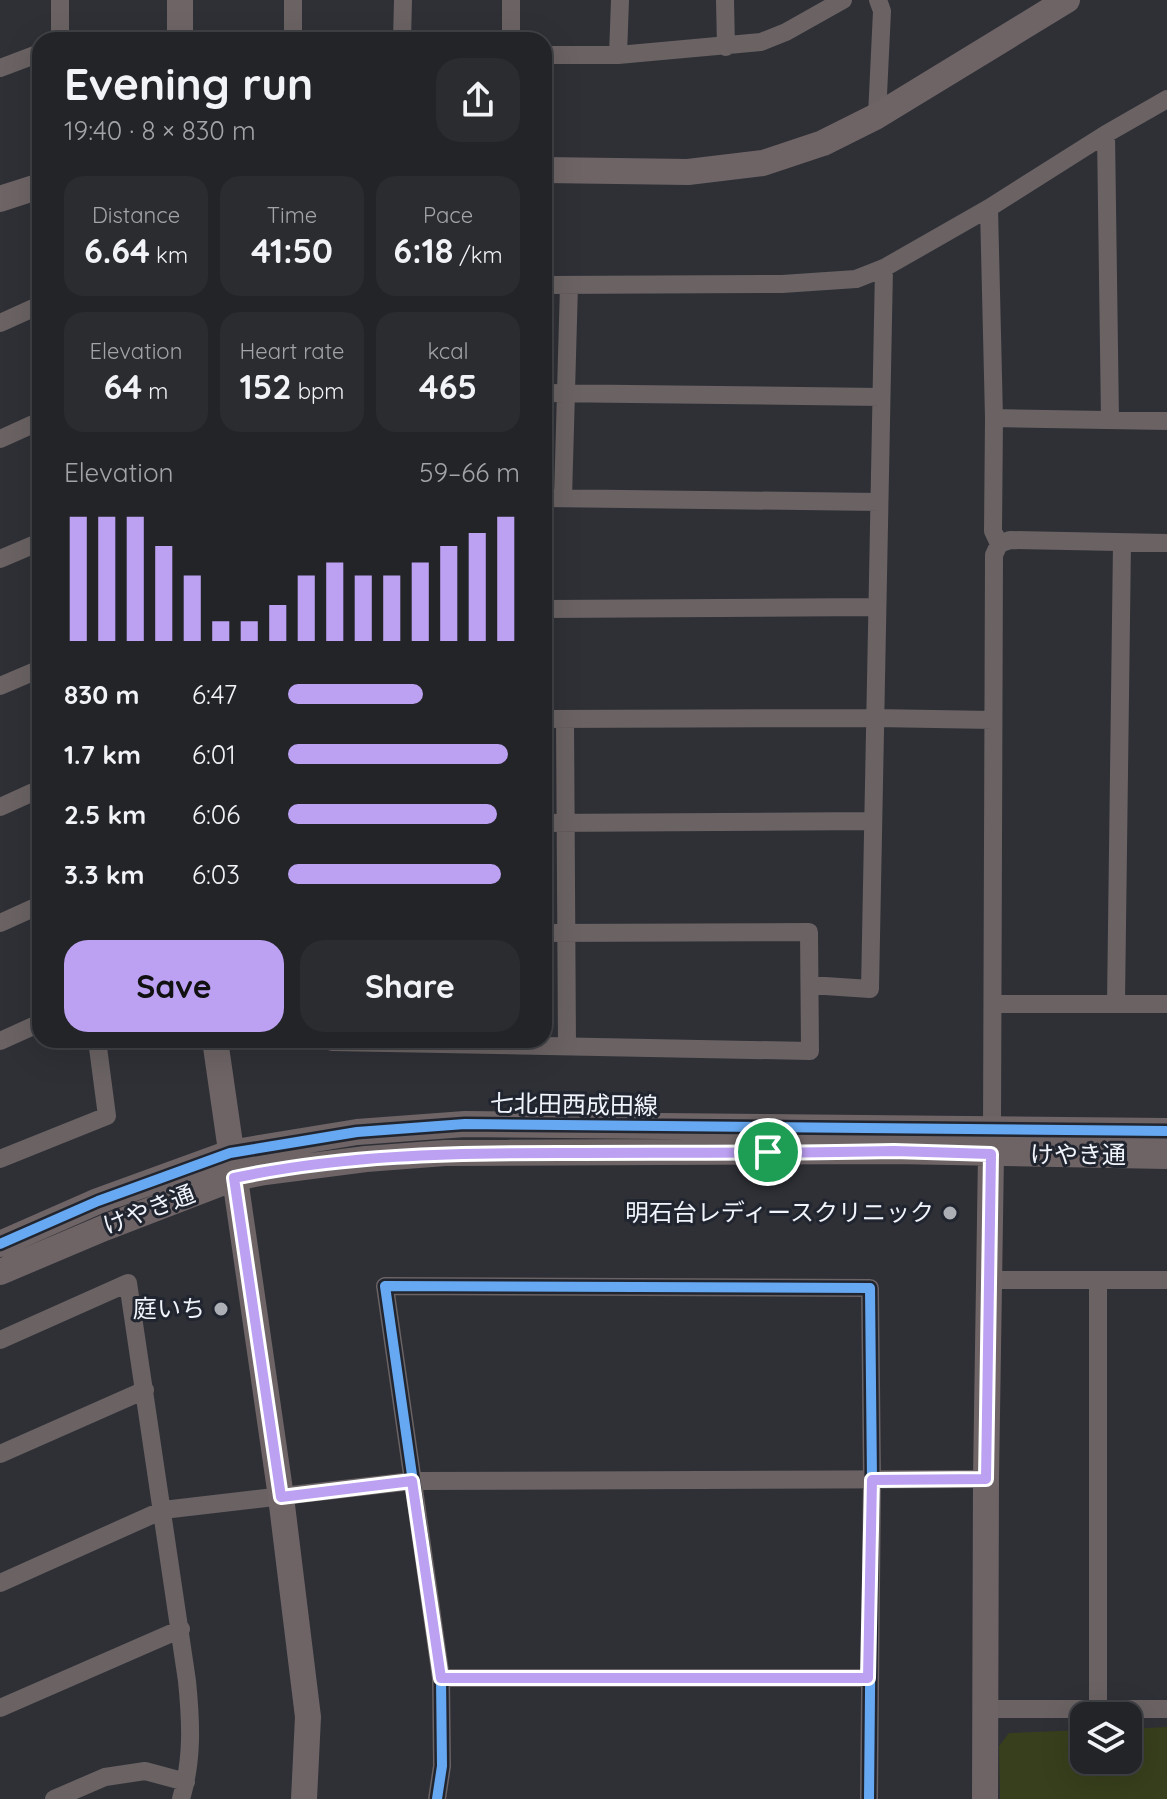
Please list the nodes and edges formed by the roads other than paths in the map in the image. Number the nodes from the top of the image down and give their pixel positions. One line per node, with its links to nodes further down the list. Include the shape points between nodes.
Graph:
1 (60, 0): 11 (street)
2 (180, 0): 12 (street)
3 (293, 0): 13 (street)
4 (403, 0): 14 (street)
5 (511, 0): 15 (street)
6 (620, 0): 18 (street)
7 (725, 0): 16 (street)
8 (843, 0): 16 (street, via 786,32)
9 (878, 0): 22 (street, via 882,11)
10 (1067, 0): 22 (street)
11 (60, 32)
12 (180, 32)
13 (293, 32)
14 (402, 32)
15 (511, 32)
16 (726, 47): 18 (street)
17 (552, 55): 18 (street)
18 (618, 55)
19 (32, 56): 20 (street)
20 (0, 68)
21 (1167, 99): 23 (street)
22 (877, 116): 24 (street, via 823,143 763,163 688,172)
23 (1106, 134): 27 (street); 37 (street)
24 (552, 170)
25 (32, 189): 26 (street)
26 (0, 199)
27 (989, 208): 28 (street); 36 (street)
28 (884, 268): 30 (street, via 856,279 782,284); 35 (street)
29 (552, 285): 30 (street)
30 (569, 285): 34 (street)
31 (32, 309): 32 (street)
32 (0, 323)
33 (552, 393): 34 (street)
34 (566, 394): 35 (street); 41 (street)
35 (881, 397): 42 (street)
36 (994, 418): 37 (street); 45 (street, via 993,531)
37 (1110, 420): 38 (street)
38 (1167, 421)
39 (32, 425): 40 (street)
40 (0, 439)
41 (553, 498): 42 (street)
42 (879, 502): 48 (street)
43 (1122, 543): 44 (street); 45 (street); 66 (street)
44 (1167, 543)
45 (999, 544): 55 (street, via 994,555)
46 (32, 545): 47 (street)
47 (0, 559)
48 (877, 607): 49 (street); 52 (street)
49 (552, 609)
50 (32, 672): 51 (street)
51 (0, 686)
52 (875, 718): 54 (street); 55 (street); 58 (street)
53 (552, 719): 54 (street)
54 (565, 720): 60 (street)
55 (993, 720): 67 (street)
56 (32, 793): 57 (street)
57 (0, 807)
58 (873, 821): 60 (street); 65 (street, via 870,989)
59 (552, 823): 60 (street)
60 (565, 823): 64 (street)
61 (32, 909): 62 (street)
62 (0, 923)
63 (552, 933): 64 (street)
64 (566, 933): 65 (street, via 809,932); 72 (street)
65 (810, 985): 72 (street, via 810,1051)
66 (1116, 1003): 67 (street); 68 (street)
67 (994, 1004): 76 (street)
68 (1167, 1004)
69 (32, 1027): 70 (street)
70 (0, 1041)
71 (552, 1045): 72 (street)
72 (567, 1045)
73 (98, 1048): 78 (street, via 107,1116)
74 (216, 1048): 79 (street)
75 (1167, 1131): 76 (street)
76 (992, 1141): 77 (street, けやき通); 79 (street, けやき通, via 894,1151 445,1153 294,1168); 82 (street)
77 (1167, 1156)
78 (0, 1159)
79 (232, 1166): 80 (street, via 98,1201); 81 (street, けやき通); 91 (street)
80 (0, 1244)
81 (0, 1272)
82 (991, 1280): 84 (street); 88 (street)
83 (1167, 1280): 84 (street)
84 (1098, 1281): 97 (street)
85 (0, 1340): 86 (street, via 128,1283)
86 (145, 1390): 87 (street); 92 (street)
87 (0, 1454)
88 (986, 1479): 89 (street); 99 (street)
89 (872, 1480): 90 (street); 90 (street, via 870,1288 385,1286); 96 (street)
90 (412, 1481): 91 (street); 95 (street)
91 (281, 1497): 92 (street); 105 (street, via 308,1717)
92 (163, 1510): 93 (street); 94 (street)
93 (0, 1583)
94 (181, 1629): 98 (street); 103 (street, via 192,1733)
95 (441, 1678): 96 (street); 106 (street)
96 (868, 1678): 107 (street)
97 (1098, 1702)
98 (0, 1708)
99 (985, 1709): 100 (street); 108 (street)
100 (1070, 1709)
101 (1142, 1709): 102 (street)
102 (1167, 1709)
103 (184, 1791): 104 (street, via 145,1771 105,1777)
104 (54, 1799)
105 (304, 1799)
106 (437, 1799)
107 (869, 1799)
108 (985, 1799)

